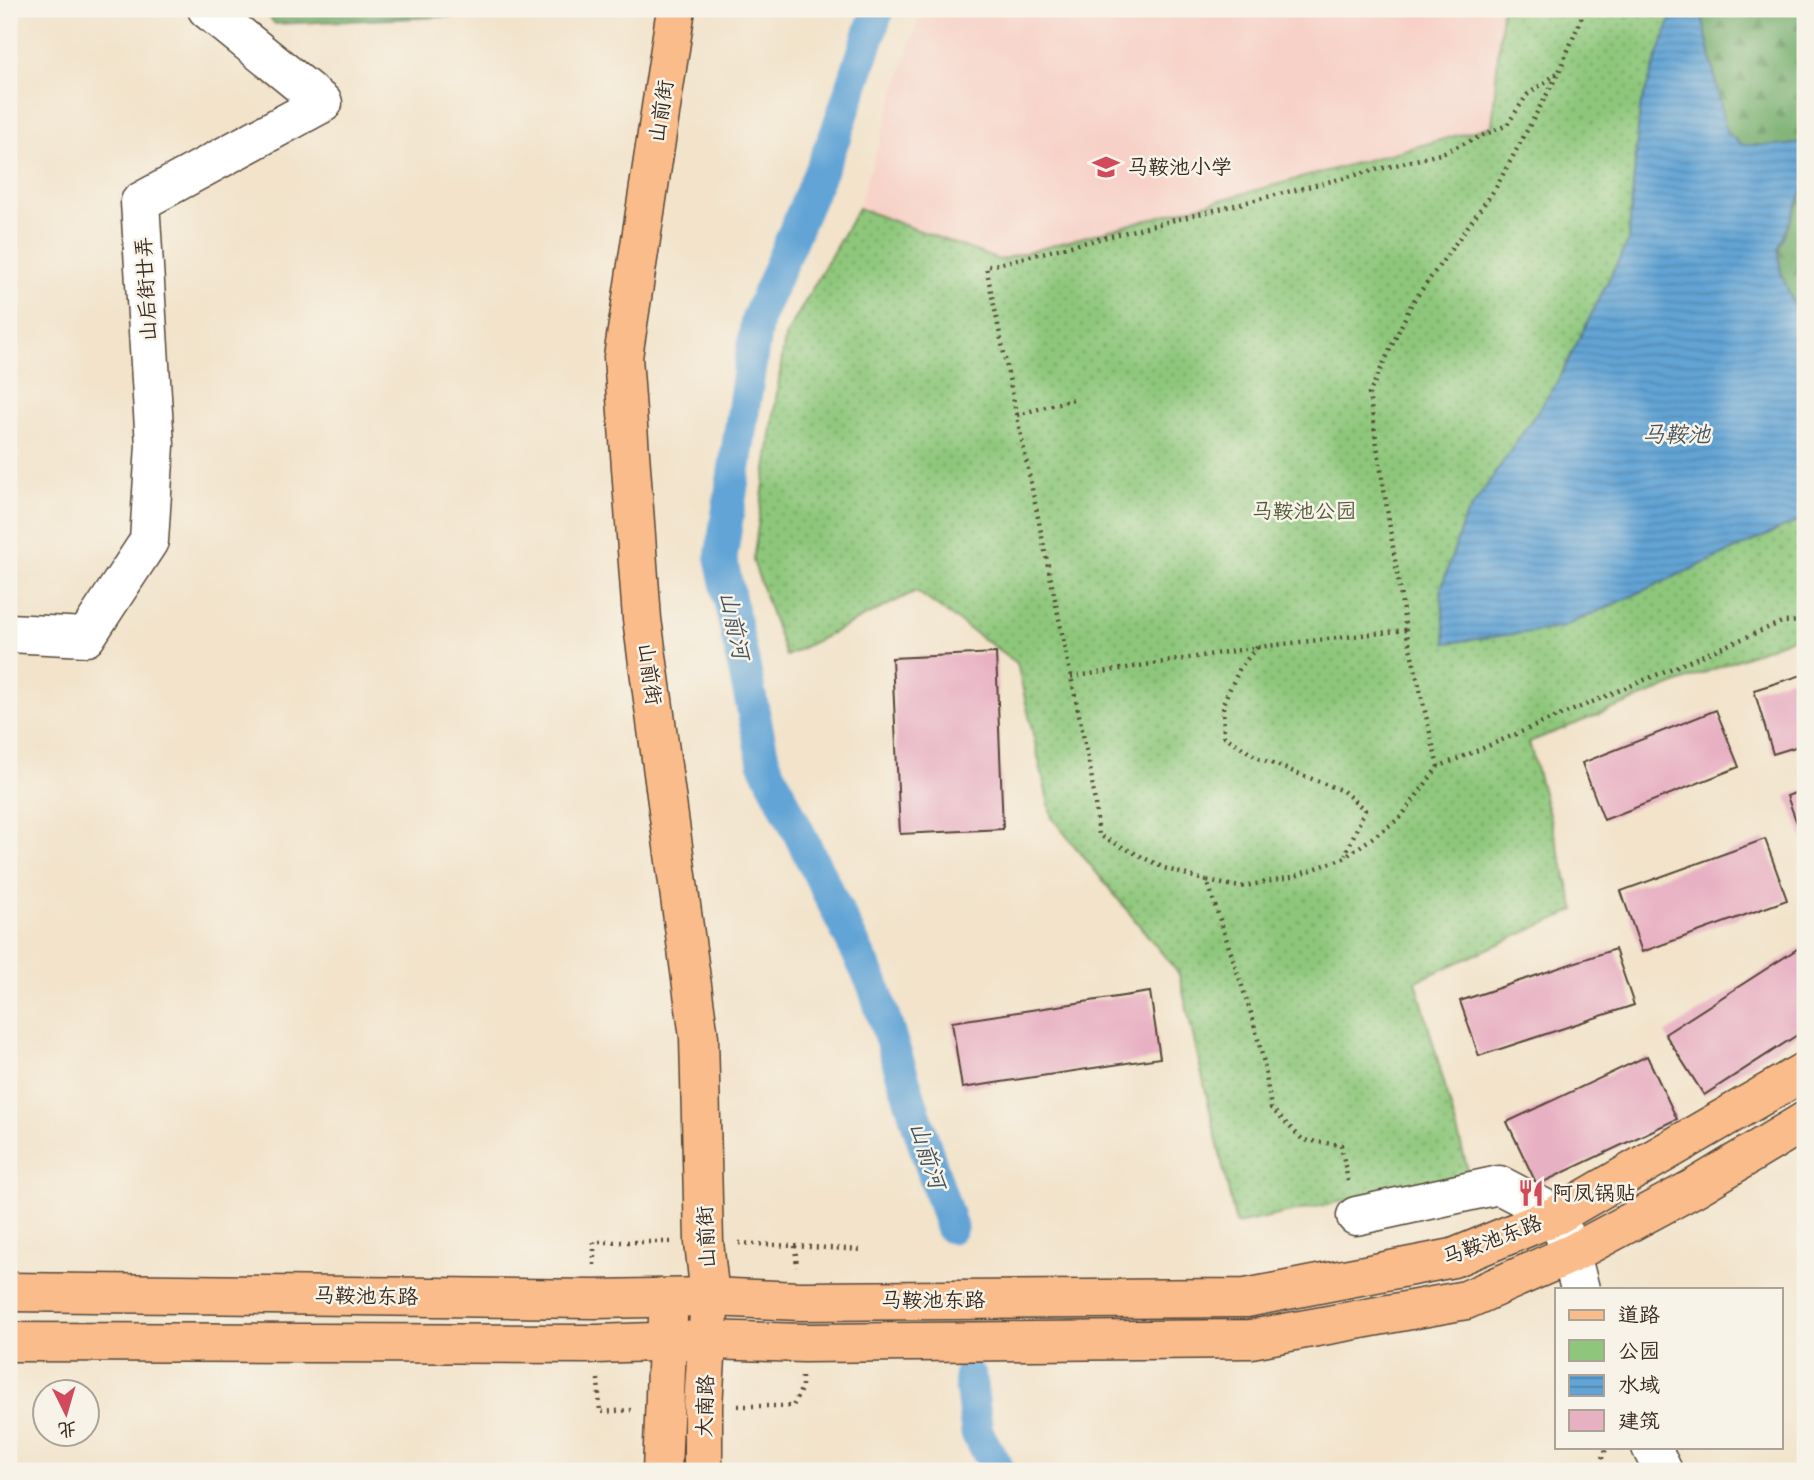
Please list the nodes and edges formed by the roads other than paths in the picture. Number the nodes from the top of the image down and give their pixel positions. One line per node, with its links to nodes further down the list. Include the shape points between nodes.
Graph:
1 (207, 9): 3 (street, 山后街廿弄, via 323,103 141,202 155,445 149,541 86,637)
2 (676, 9): 10 (main road, 山前街, via 624,357 642,619 699,1037 704,1242)
3 (9, 633)
4 (1805, 1071): 6 (main road, 马鞍池东路)
5 (1805, 1121): 8 (main road, 马鞍池东路, via 1696,1187)
6 (1557, 1215): 7 (street, via 1499,1185); 8 (street); 10 (main road, 马鞍池东路, via 1453,1258 1246,1298 800,1301)
7 (1356, 1216)
8 (1576, 1272): 12 (main road, 马鞍池东路, via 1466,1300 1251,1339)
9 (9, 1292): 11 (main road, 马鞍池东路)
10 (710, 1297): 11 (main road, 马鞍池东路); 12 (main road, 山前街)
11 (669, 1298): 14 (main road)
12 (708, 1340): 14 (main road, 马鞍池东路); 17 (main road, 大南路)
13 (9, 1342): 14 (main road, 马鞍池东路)
14 (667, 1342): 16 (main road, 大南路)
15 (1652, 1448): 18 (street)
16 (662, 1471)
17 (703, 1471)
18 (1663, 1471)

